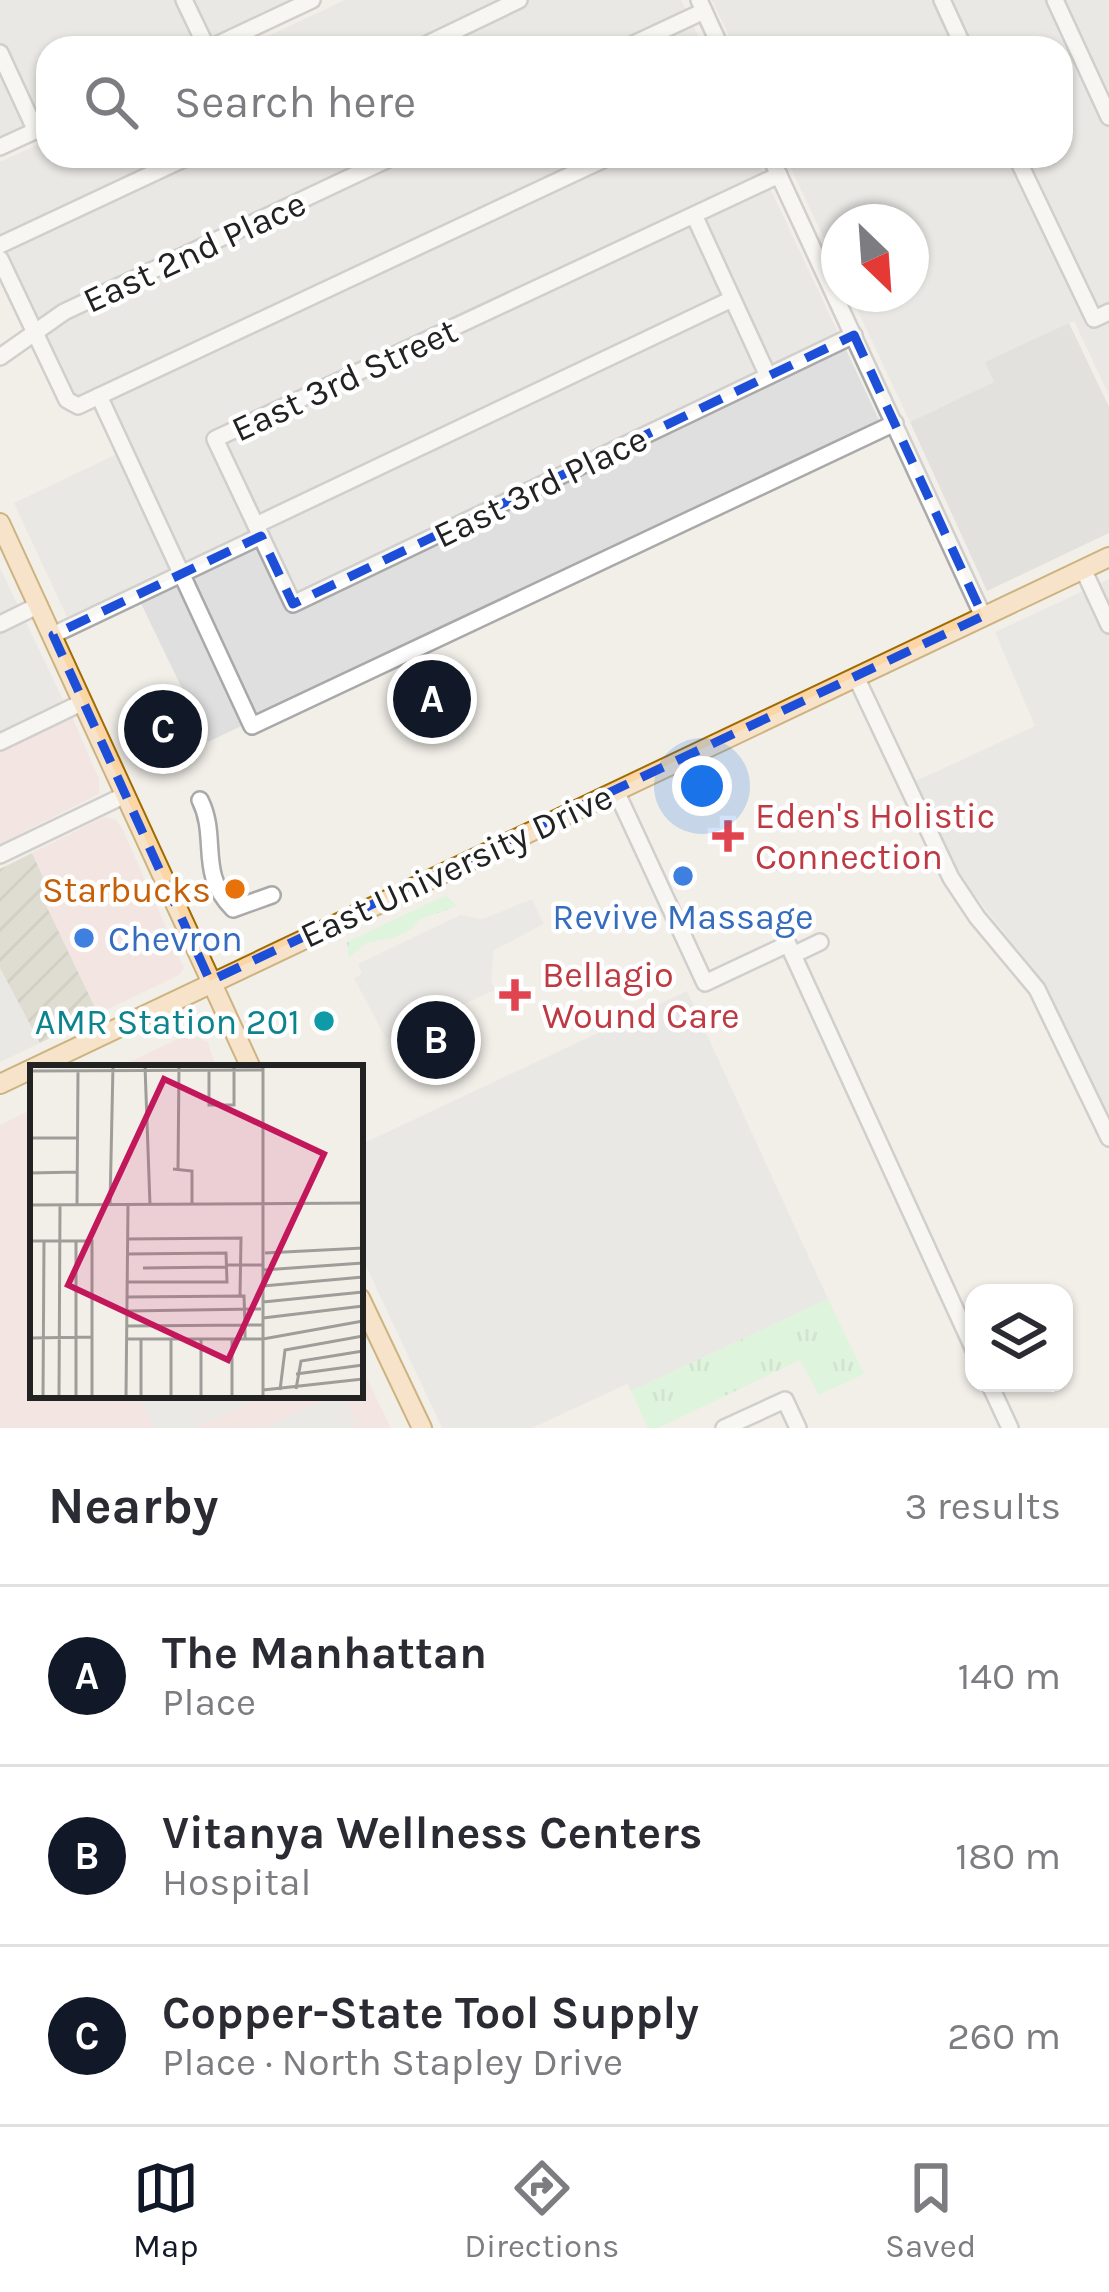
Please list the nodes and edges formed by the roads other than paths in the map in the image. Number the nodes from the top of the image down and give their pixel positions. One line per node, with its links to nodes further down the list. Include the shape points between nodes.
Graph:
1 (184, 0): 7 (street)
2 (312, 0): 8 (street)
3 (519, 0): 9 (street)
4 (941, 0): 12 (street)
5 (1055, 0): 13 (street)
6 (701, 5): 10 (street); 11 (street)
7 (202, 36)
8 (234, 36)
9 (444, 36)
10 (646, 36)
11 (715, 36)
12 (958, 36)
13 (1072, 36)
14 (1073, 39): 17 (street)
15 (0, 53): 16 (street)
16 (36, 117)
17 (1109, 117)
18 (36, 131): 19 (street)
19 (0, 148)
20 (164, 168): 27 (street)
21 (370, 168): 31 (street, East 2nd Place, via 64,312)
22 (585, 168): 35 (street)
23 (775, 168): 25 (street)
24 (1022, 168): 30 (street)
25 (779, 176): 26 (street, East 3rd Street); 32 (street)
26 (694, 215): 29 (street); 38 (street, East 3rd Street, via 215,440)
27 (0, 245)
28 (0, 259): 31 (street)
29 (732, 299): 34 (street); 38 (street)
30 (1101, 315)
31 (35, 334): 33 (street, East 2nd Place); 35 (street, via 70,405)
32 (854, 335): 34 (street, East 3rd Place); 36 (street)
33 (0, 357)
34 (768, 376): 38 (street, East 3rd Place, via 293,604)
35 (99, 396): 41 (street)
36 (895, 423): 41 (street, via 251,725); 43 (street)
37 (0, 524): 42 (main road)
38 (259, 530): 41 (street)
39 (1109, 557): 40 (main road, East University Drive)
40 (1084, 569): 43 (main road, East University Drive); 45 (street)
41 (181, 574): 46 (street)
42 (39, 605): 44 (street); 46 (main road)
43 (983, 616): 47 (main road, East University Drive)
44 (0, 624)
45 (1109, 625)
46 (53, 635): 48 (main road)
47 (856, 676): 50 (main road, East University Drive); 62 (street, via 951,878 1037,989)
48 (83, 702): 49 (street); 51 (main road)
49 (0, 742)
50 (616, 791): 56 (street, via 705,983 788,944); 57 (main road, East University Drive)
51 (125, 795): 53 (street); 57 (main road)
52 (200, 800): 54 (street, via 209,818 208,861 227,903 241,909)
53 (0, 855)
54 (272, 895)
55 (820, 942): 56 (street)
56 (794, 955): 64 (street)
57 (210, 981): 58 (main road, East University Drive); 59 (main road)
58 (39, 1065)
59 (250, 1065)
60 (30, 1069): 61 (main road, East University Drive)
61 (0, 1084)
62 (1109, 1138)
63 (363, 1304): 66 (main road)
64 (965, 1330)
65 (993, 1392): 69 (street)
66 (422, 1428)
67 (724, 1428): 68 (street, via 785,1400)
68 (798, 1428)
69 (1010, 1428)

